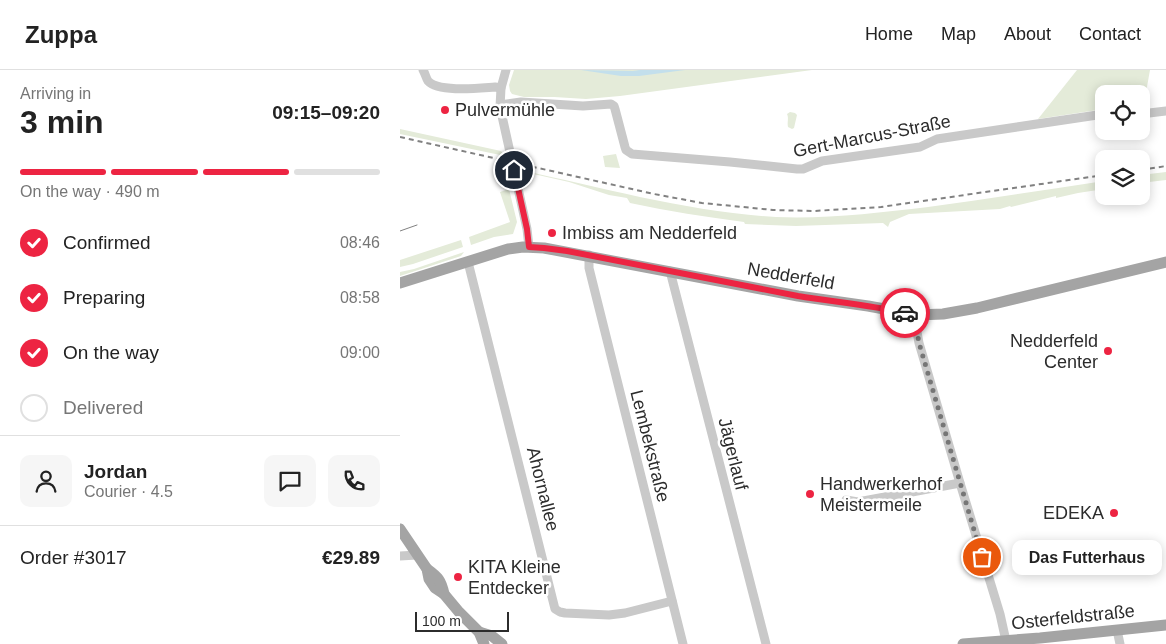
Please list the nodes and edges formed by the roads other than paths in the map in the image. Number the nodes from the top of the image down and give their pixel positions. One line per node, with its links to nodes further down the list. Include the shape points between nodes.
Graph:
1 (423, 70): 3 (street, via 428,80 440,87)
2 (506, 70): 3 (street)
3 (500, 88): 4 (street)
4 (500, 105): 7 (street, Gert-Marcus-Straße, via 521,102 583,106 611,104 626,150 632,154 797,170 822,161 920,147 937,139); 8 (street)
5 (1166, 111): 6 (street)
6 (1150, 113)
7 (1095, 115)
8 (529, 247): 9 (main road, Nedderfeld); 10 (main road, Nedderfeld, via 508,249)
9 (589, 255): 12 (main road, Nedderfeld); 20 (street, Lembekstraße, via 588,268)
10 (468, 262): 13 (main road, Nedderfeld); 20 (street, Ahornallee, via 555,609 565,613 609,615)
11 (1166, 262): 14 (main road, Nedderfeld, via 960,312)
12 (670, 271): 14 (main road, Nedderfeld); 30 (street, Jägerlauf)
13 (404, 283)
14 (917, 315): 15 (street, via 919,343)
15 (960, 483): 16 (street, via 858,502); 24 (street)
16 (846, 500)
17 (400, 529): 18 (main road)
18 (417, 555): 19 (street); 22 (main road, via 435,588)
19 (400, 556)
20 (672, 601): 29 (street, Lembekstraße)
21 (1166, 625): 23 (main road, Osterfeldstraße)
22 (475, 629): 26 (main road); 27 (main road); 28 (main road)
23 (1118, 630): 24 (main road, Osterfeldstraße); 32 (street)
24 (1006, 641): 25 (main road, Osterfeldstraße)
25 (983, 643): 31 (main road, Osterfeldstraße)
26 (475, 644)
27 (484, 644)
28 (502, 644)
29 (683, 644)
30 (766, 644)
31 (963, 644)
32 (1120, 644)

